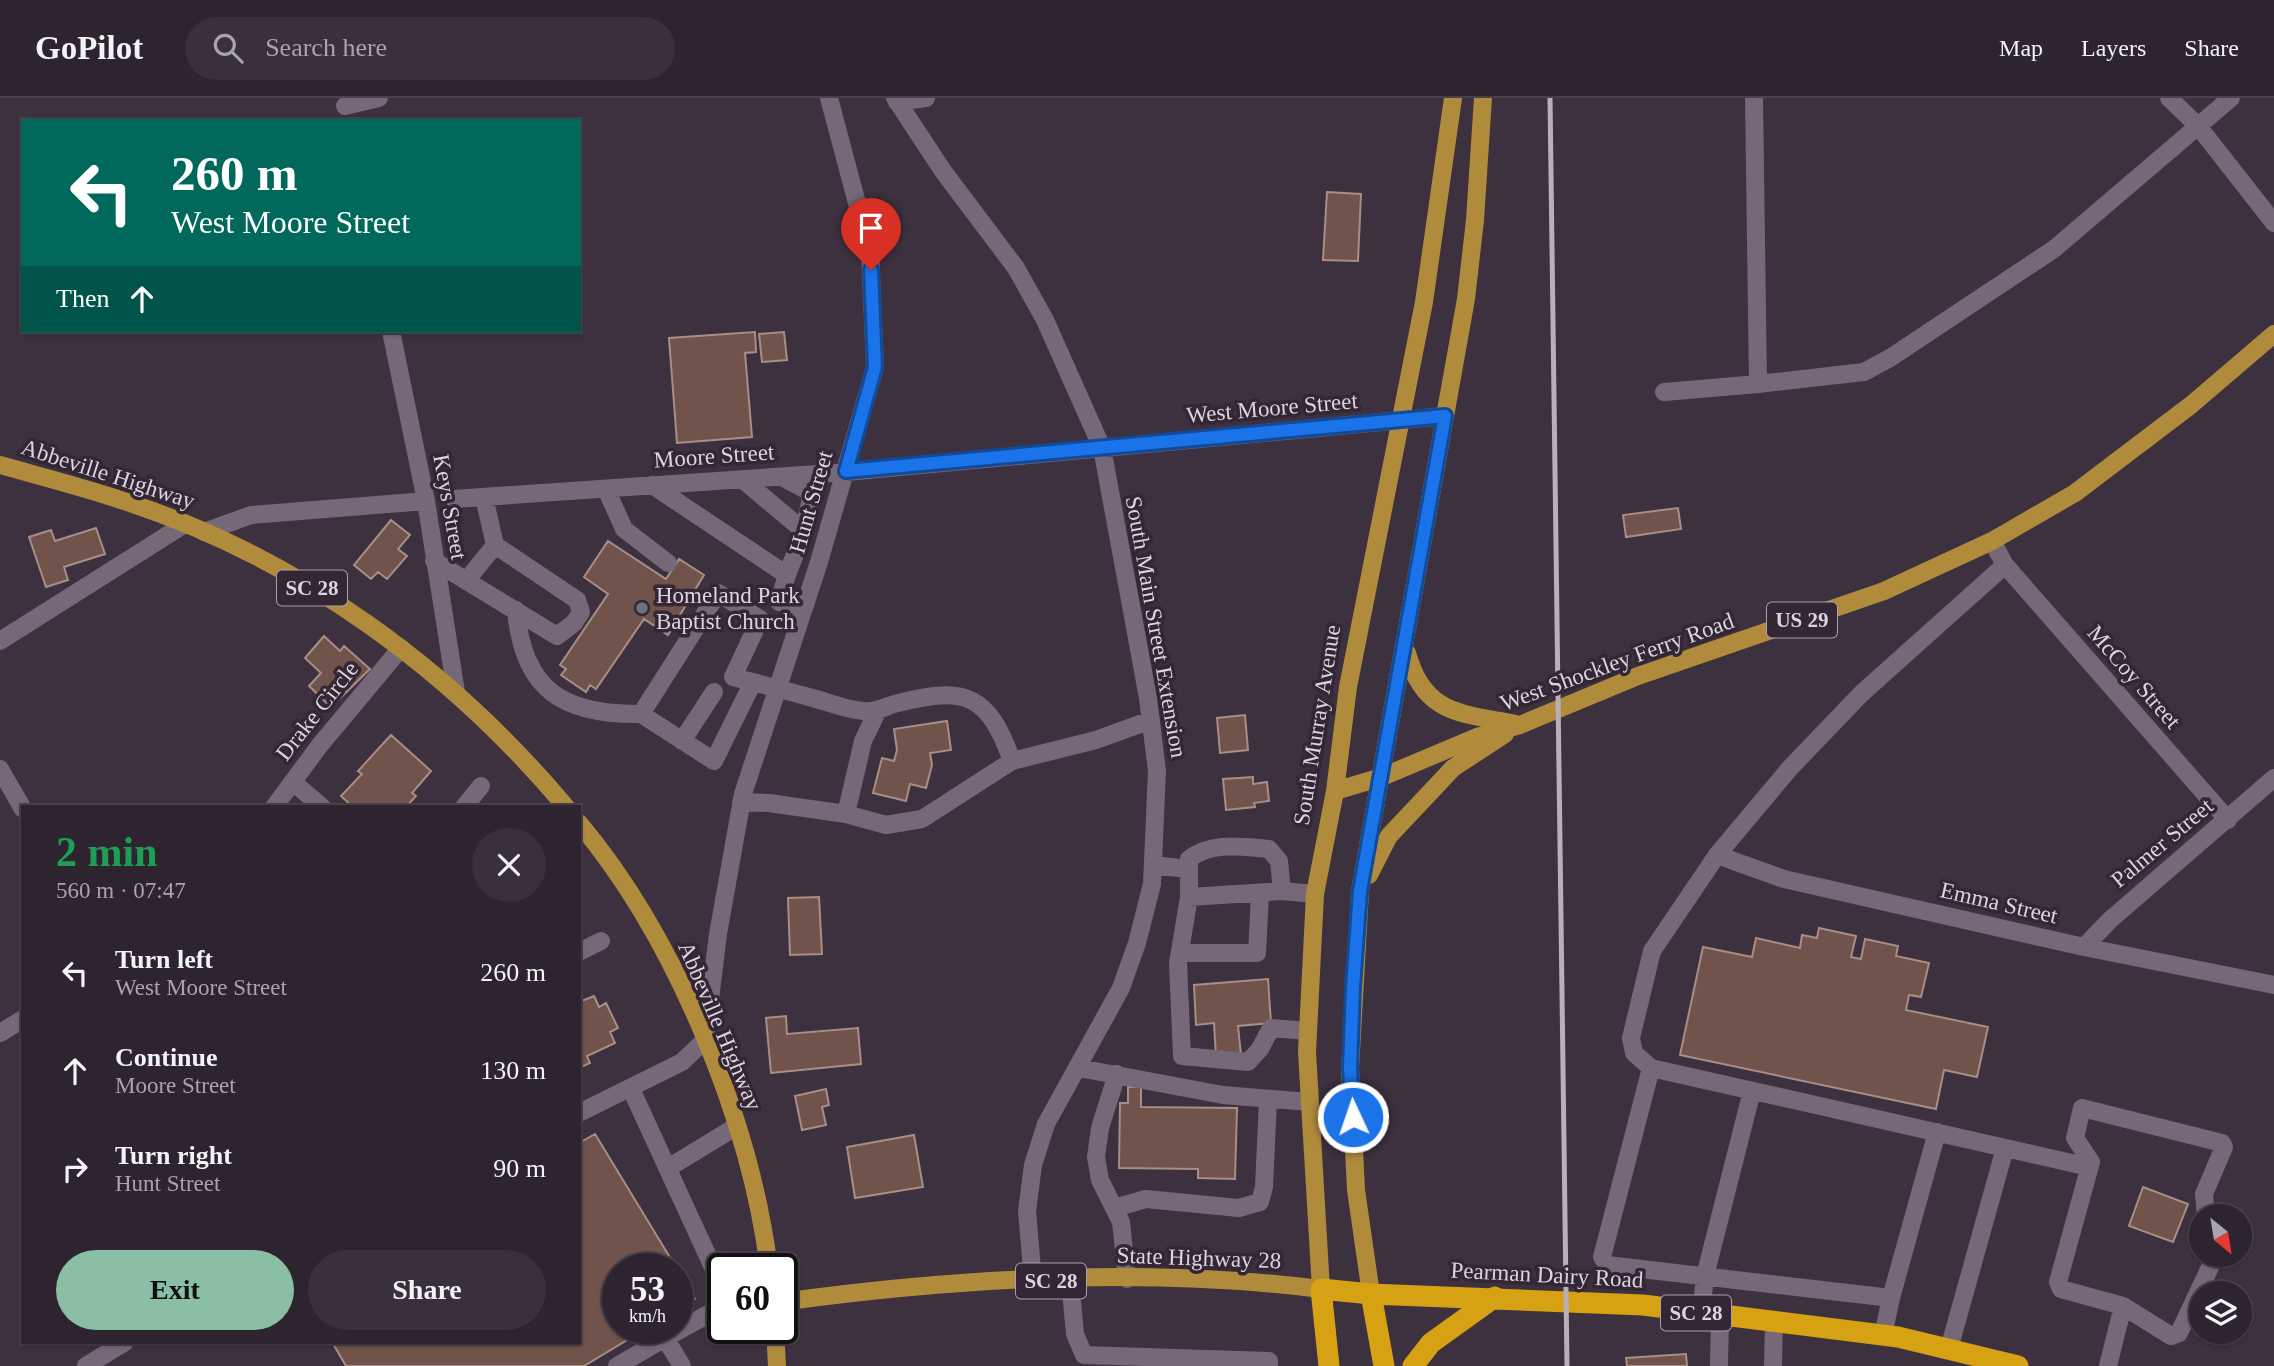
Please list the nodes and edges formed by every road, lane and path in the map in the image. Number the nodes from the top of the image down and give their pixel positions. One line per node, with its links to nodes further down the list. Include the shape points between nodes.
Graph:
1 (379, 98): 10 (street)
2 (829, 98): 21 (street, Hunt Street, via 870,252 874,308 875,367)
3 (926, 98): 9 (street)
4 (1453, 98): 18 (main road, South Murray Avenue)
5 (1483, 98): 17 (main road, via 1466,299)
6 (1754, 98): 15 (street)
7 (2169, 98): 11 (street)
8 (2231, 98): 11 (street)
9 (896, 100): 19 (street, South Main Street Extension, via 1016,268 1045,320)
10 (345, 108)
11 (2198, 126): 12 (street); 15 (street, via 2054,249 1890,358 1864,372)
12 (2274, 223)
13 (391, 333): 28 (street, Keys Street)
14 (2274, 334): 32 (main road, West Shockley Ferry Road / US 29, via 2191,405 2074,493)
15 (1758, 384): 16 (street)
16 (1664, 392)
17 (1445, 416): 18 (street, West Moore Street); 43 (main road)
18 (1402, 421): 19 (street, West Moore Street); 59 (main road, South Murray Avenue, via 1348,687)
19 (1102, 448): 21 (street, Moore Street); 50 (street, South Main Street Extension)
20 (0, 465): 29 (main road, Abbeville Highway / SC 28, via 128,502)
21 (846, 471): 22 (street, Moore Street); 39 (street, Hunt Street)
22 (780, 476): 23 (street, Moore Street); 30 (street, via 812,493)
23 (742, 479): 24 (street, Moore Street); 30 (street)
24 (652, 485): 25 (street, Moore Street); 37 (street)
25 (606, 489): 26 (street, Moore Street); 35 (street, via 624,529)
26 (484, 497): 27 (street, Moore Street); 33 (street)
27 (454, 499)
28 (426, 501): 31 (street, via 251,516); 34 (street, Keys Street)
29 (185, 524): 31 (main road, Abbeville Highway / SC 28); 41 (street)
30 (804, 531): 37 (street)
31 (204, 532): 42 (main road, Abbeville Highway / SC 28, via 274,565)
32 (1992, 541): 36 (street); 51 (main road, West Shockley Ferry Road / US 29, via 1884,591 1638,677)
33 (495, 545): 38 (street); 40 (street, via 577,600 581,612 557,636)
34 (434, 561): 38 (street); 46 (street, Keys Street)
35 (668, 563)
36 (2005, 565): 67 (street, McCoy Street); 69 (street, via 1862,693 1790,768)
37 (787, 575): 39 (street, via 779,602)
38 (467, 580): 40 (street)
39 (805, 606): 45 (street, Hunt Street)
40 (516, 610): 49 (street, via 518,636 535,677 556,699 607,715)
41 (0, 641)
42 (401, 648): 46 (main road, Abbeville Highway / SC 28); 57 (street, Drake Circle)
43 (1405, 648): 51 (main road, via 1413,675 1429,699 1466,715); 55 (main road)
44 (753, 682): 45 (street); 49 (street, via 733,677 760,619 718,593); 52 (street, via 714,761)
45 (776, 688): 48 (street); 60 (street, Hunt Street)
46 (456, 692): 64 (main road, Abbeville Highway / SC 28)
47 (714, 692): 52 (street)
48 (877, 712): 53 (street, via 945,694 967,696 984,708 1001,731); 66 (street, via 863,741)
49 (641, 714): 52 (street)
50 (1151, 720): 53 (street, via 1096,740); 70 (street, South Main Street Extension, via 1157,771)
51 (1520, 725): 55 (main road, West Shockley Ferry Road / US 29, via 1477,737); 73 (main road, US 29, via 1453,768 1389,836)
52 (681, 741)
53 (1012, 761): 66 (street, via 922,819 886,825)
54 (0, 769): 65 (street)
55 (1382, 778): 59 (main road, West Shockley Ferry Road / US 29); 73 (main road)
56 (2274, 778): 67 (street, Palmer Street)
57 (293, 782): 61 (street, Drake Circle); 62 (street)
58 (481, 786): 63 (street)
59 (1335, 791): 75 (main road, South Murray Avenue)
60 (741, 802): 66 (street); 85 (street, Hunt Street)
61 (276, 805)
62 (320, 805)
63 (466, 805)
64 (564, 805)
65 (21, 806)
66 (846, 814)
67 (2228, 820): 78 (street, Palmer Street, via 2110,919)
68 (581, 826): 85 (main road, Abbeville Highway, via 646,922)
69 (1717, 855): 78 (street, Emma Street, via 1784,879); 87 (street, via 1652,951 1631,1038 1634,1053)
70 (1153, 865): 71 (street); 86 (street, South Main Street Extension, via 1125,977)
71 (1188, 869): 72 (street, via 1189,859 1201,849 1269,849 1279,861); 76 (street)
72 (1282, 891): 74 (street); 75 (street)
73 (1360, 891): 109 (main road, US 29, via 1350,1068 1356,1190)
74 (1259, 893): 76 (street); 80 (street, via 1257,953)
75 (1315, 894): 83 (main road, South Murray Avenue)
76 (1189, 897): 80 (street)
77 (601, 942): 79 (street)
78 (2084, 947): 81 (street, Emma Street)
79 (581, 950)
80 (1180, 953): 83 (street, via 1182,1056 1248,1062 1271,1028)
81 (2274, 985)
82 (21, 1020): 84 (street)
83 (1308, 1031): 92 (main road, South Murray Avenue)
84 (0, 1032)
85 (705, 1040): 89 (street, via 682,1062); 94 (main road, Abbeville Highway)
86 (1079, 1068): 88 (street); 107 (street, South Main Street Extension, via 1046,1124 1033,1165 1027,1211)
87 (1651, 1068): 90 (street); 104 (street, via 1602,1257 1607,1265)
88 (1116, 1074): 91 (street); 100 (street, via 1096,1157 1100,1180)
89 (631, 1089): 93 (street); 98 (street)
90 (1752, 1091): 95 (street); 104 (street)
91 (1268, 1099): 92 (street); 100 (street, via 1264,1187 1259,1202 1239,1208 1146,1199)
92 (1309, 1102): 108 (main road, South Murray Avenue)
93 (581, 1112)
94 (737, 1126): 98 (street); 101 (main road, Abbeville Highway)
95 (1937, 1132): 96 (street); 111 (street)
96 (2005, 1148): 97 (street); 121 (street)
97 (2089, 1167): 99 (street, via 2091,1162 2075,1138 2085,1106 2222,1143 2204,1194); 113 (street, via 2057,1282 2061,1289)
98 (668, 1168): 102 (street)
99 (2205, 1204)
100 (1114, 1208): 105 (street, via 1121,1222)
101 (766, 1253)
102 (707, 1254)
103 (2210, 1267): 113 (street, via 2179,1333 2171,1336)
104 (1705, 1276): 111 (street); 114 (street)
105 (1128, 1279): 106 (main road, State Highway 28 / SC 28); 108 (main road, State Highway 28 / SC 28, via 1214,1279)
106 (1070, 1280): 107 (main road, State Highway 28 / SC 28); 126 (street, via 1075,1334 1084,1354 1269,1361)
107 (1033, 1281): 112 (main road, State Highway 28 / SC 28)
108 (1321, 1289): 109 (highway, Pearman Dairy Road / SC 28); 127 (highway, South Murray Avenue)
109 (1371, 1294): 110 (highway, Pearman Dairy Road / SC 28); 128 (highway, US 29)
110 (1495, 1297): 114 (highway, Pearman Dairy Road / SC 28, via 1643,1305); 129 (highway, via 1431,1343)
111 (1891, 1298): 116 (street)
112 (798, 1300)
113 (2123, 1306): 133 (street)
114 (1711, 1315): 115 (highway, Pearman Dairy Road / SC 28); 130 (street)
115 (1774, 1323): 116 (highway, Pearman Dairy Road / SC 28); 131 (street)
116 (1883, 1335): 121 (highway, Pearman Dairy Road / SC 28)
117 (122, 1344): 122 (street)
118 (655, 1344): 123 (street)
119 (669, 1344): 124 (street)
120 (776, 1344): 125 (main road)
121 (1949, 1349): 132 (highway, Pearman Dairy Road / SC 28)
122 (86, 1366)
123 (617, 1366)
124 (682, 1366)
125 (777, 1366)
126 (1269, 1366)
127 (1329, 1366)
128 (1384, 1366)
129 (1413, 1366)
130 (1719, 1366)
131 (1773, 1366)
132 (2018, 1366)
133 (2108, 1366)

